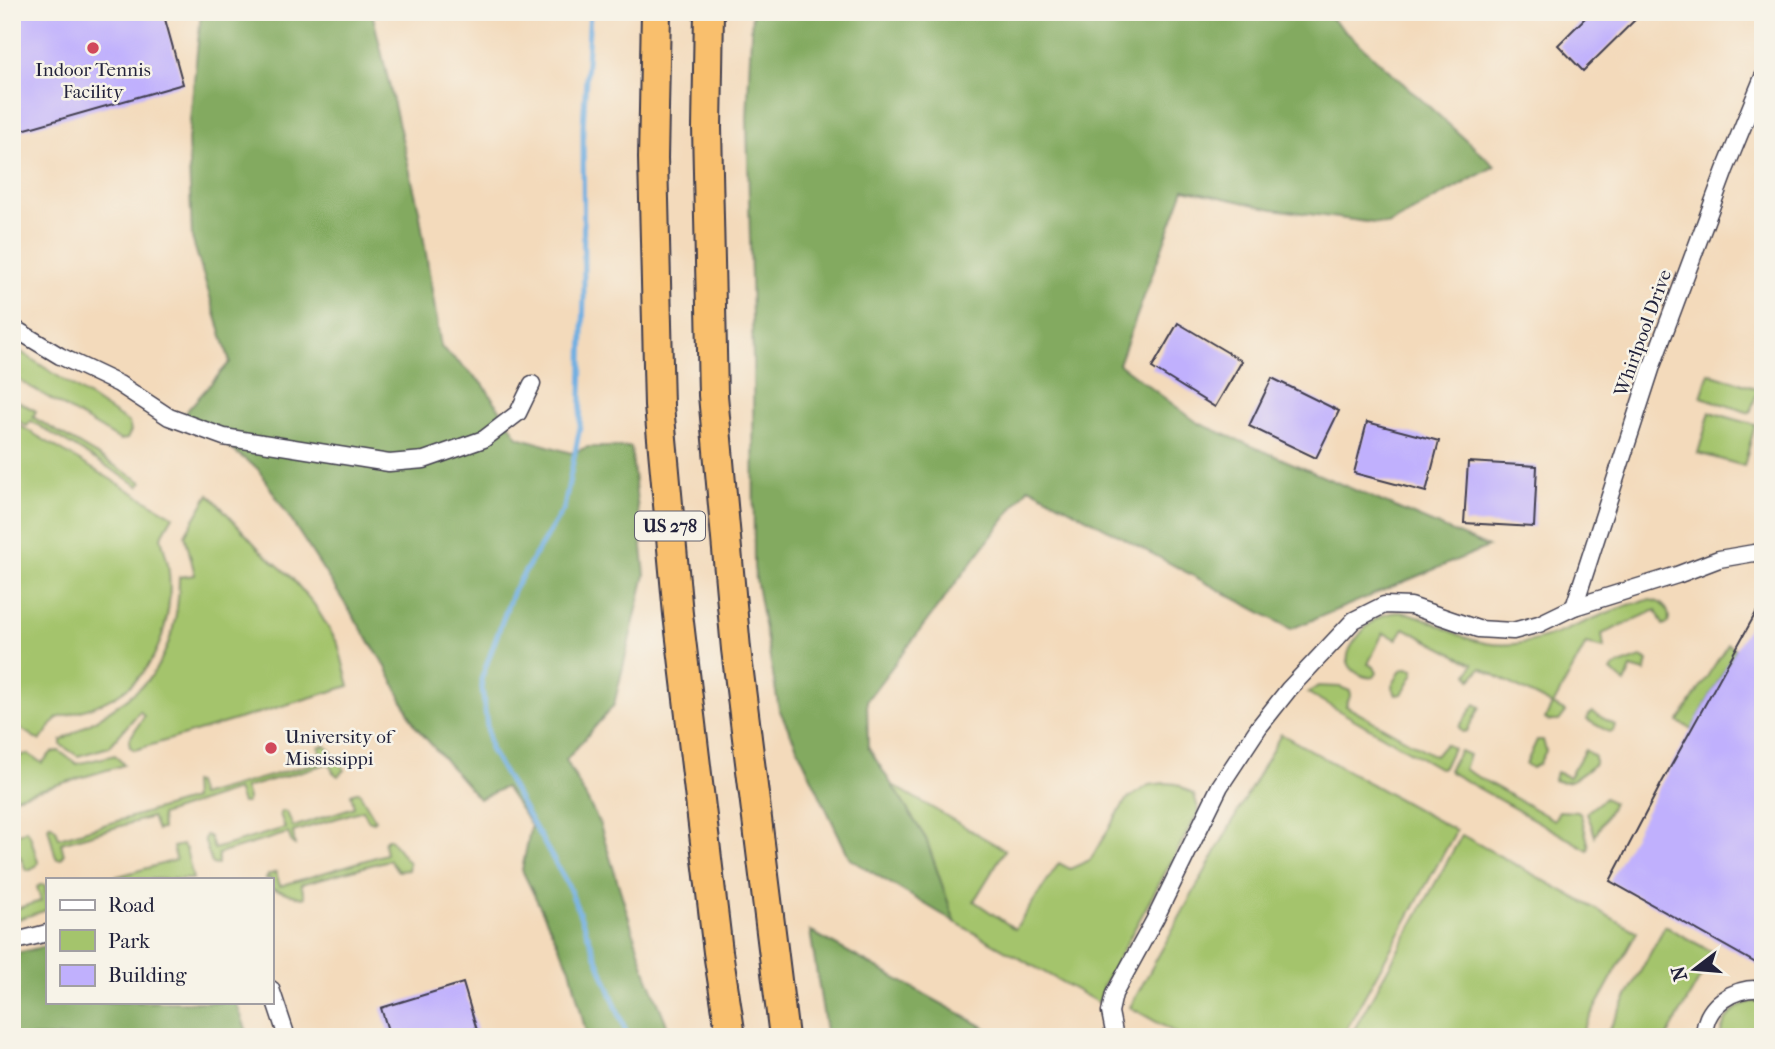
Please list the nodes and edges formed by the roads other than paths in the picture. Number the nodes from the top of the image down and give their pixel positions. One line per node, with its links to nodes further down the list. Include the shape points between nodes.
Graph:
1 (656, 12): 13 (highway, US 278, via 653,158 659,406 678,614)
2 (709, 12): 14 (highway, US 278, via 713,395 736,649)
3 (1763, 77): 7 (street, Whirlpool Drive, via 1652,366)
4 (12, 327): 5 (street, via 119,384 169,417 224,437 389,463 424,460 484,439 518,413)
5 (532, 384)
6 (1763, 554): 7 (street, via 1719,559)
7 (1574, 607): 15 (street, via 1513,632 1478,629 1411,606 1384,605 1354,620 1289,689 1220,786 1114,993 1110,1012)
8 (46, 933): 9 (street)
9 (12, 942)
10 (1763, 989): 16 (street, via 1748,988 1719,1002 1709,1016)
11 (273, 995): 12 (street)
12 (287, 1037)
13 (731, 1037)
14 (785, 1037)
15 (1115, 1037)
16 (1704, 1037)

